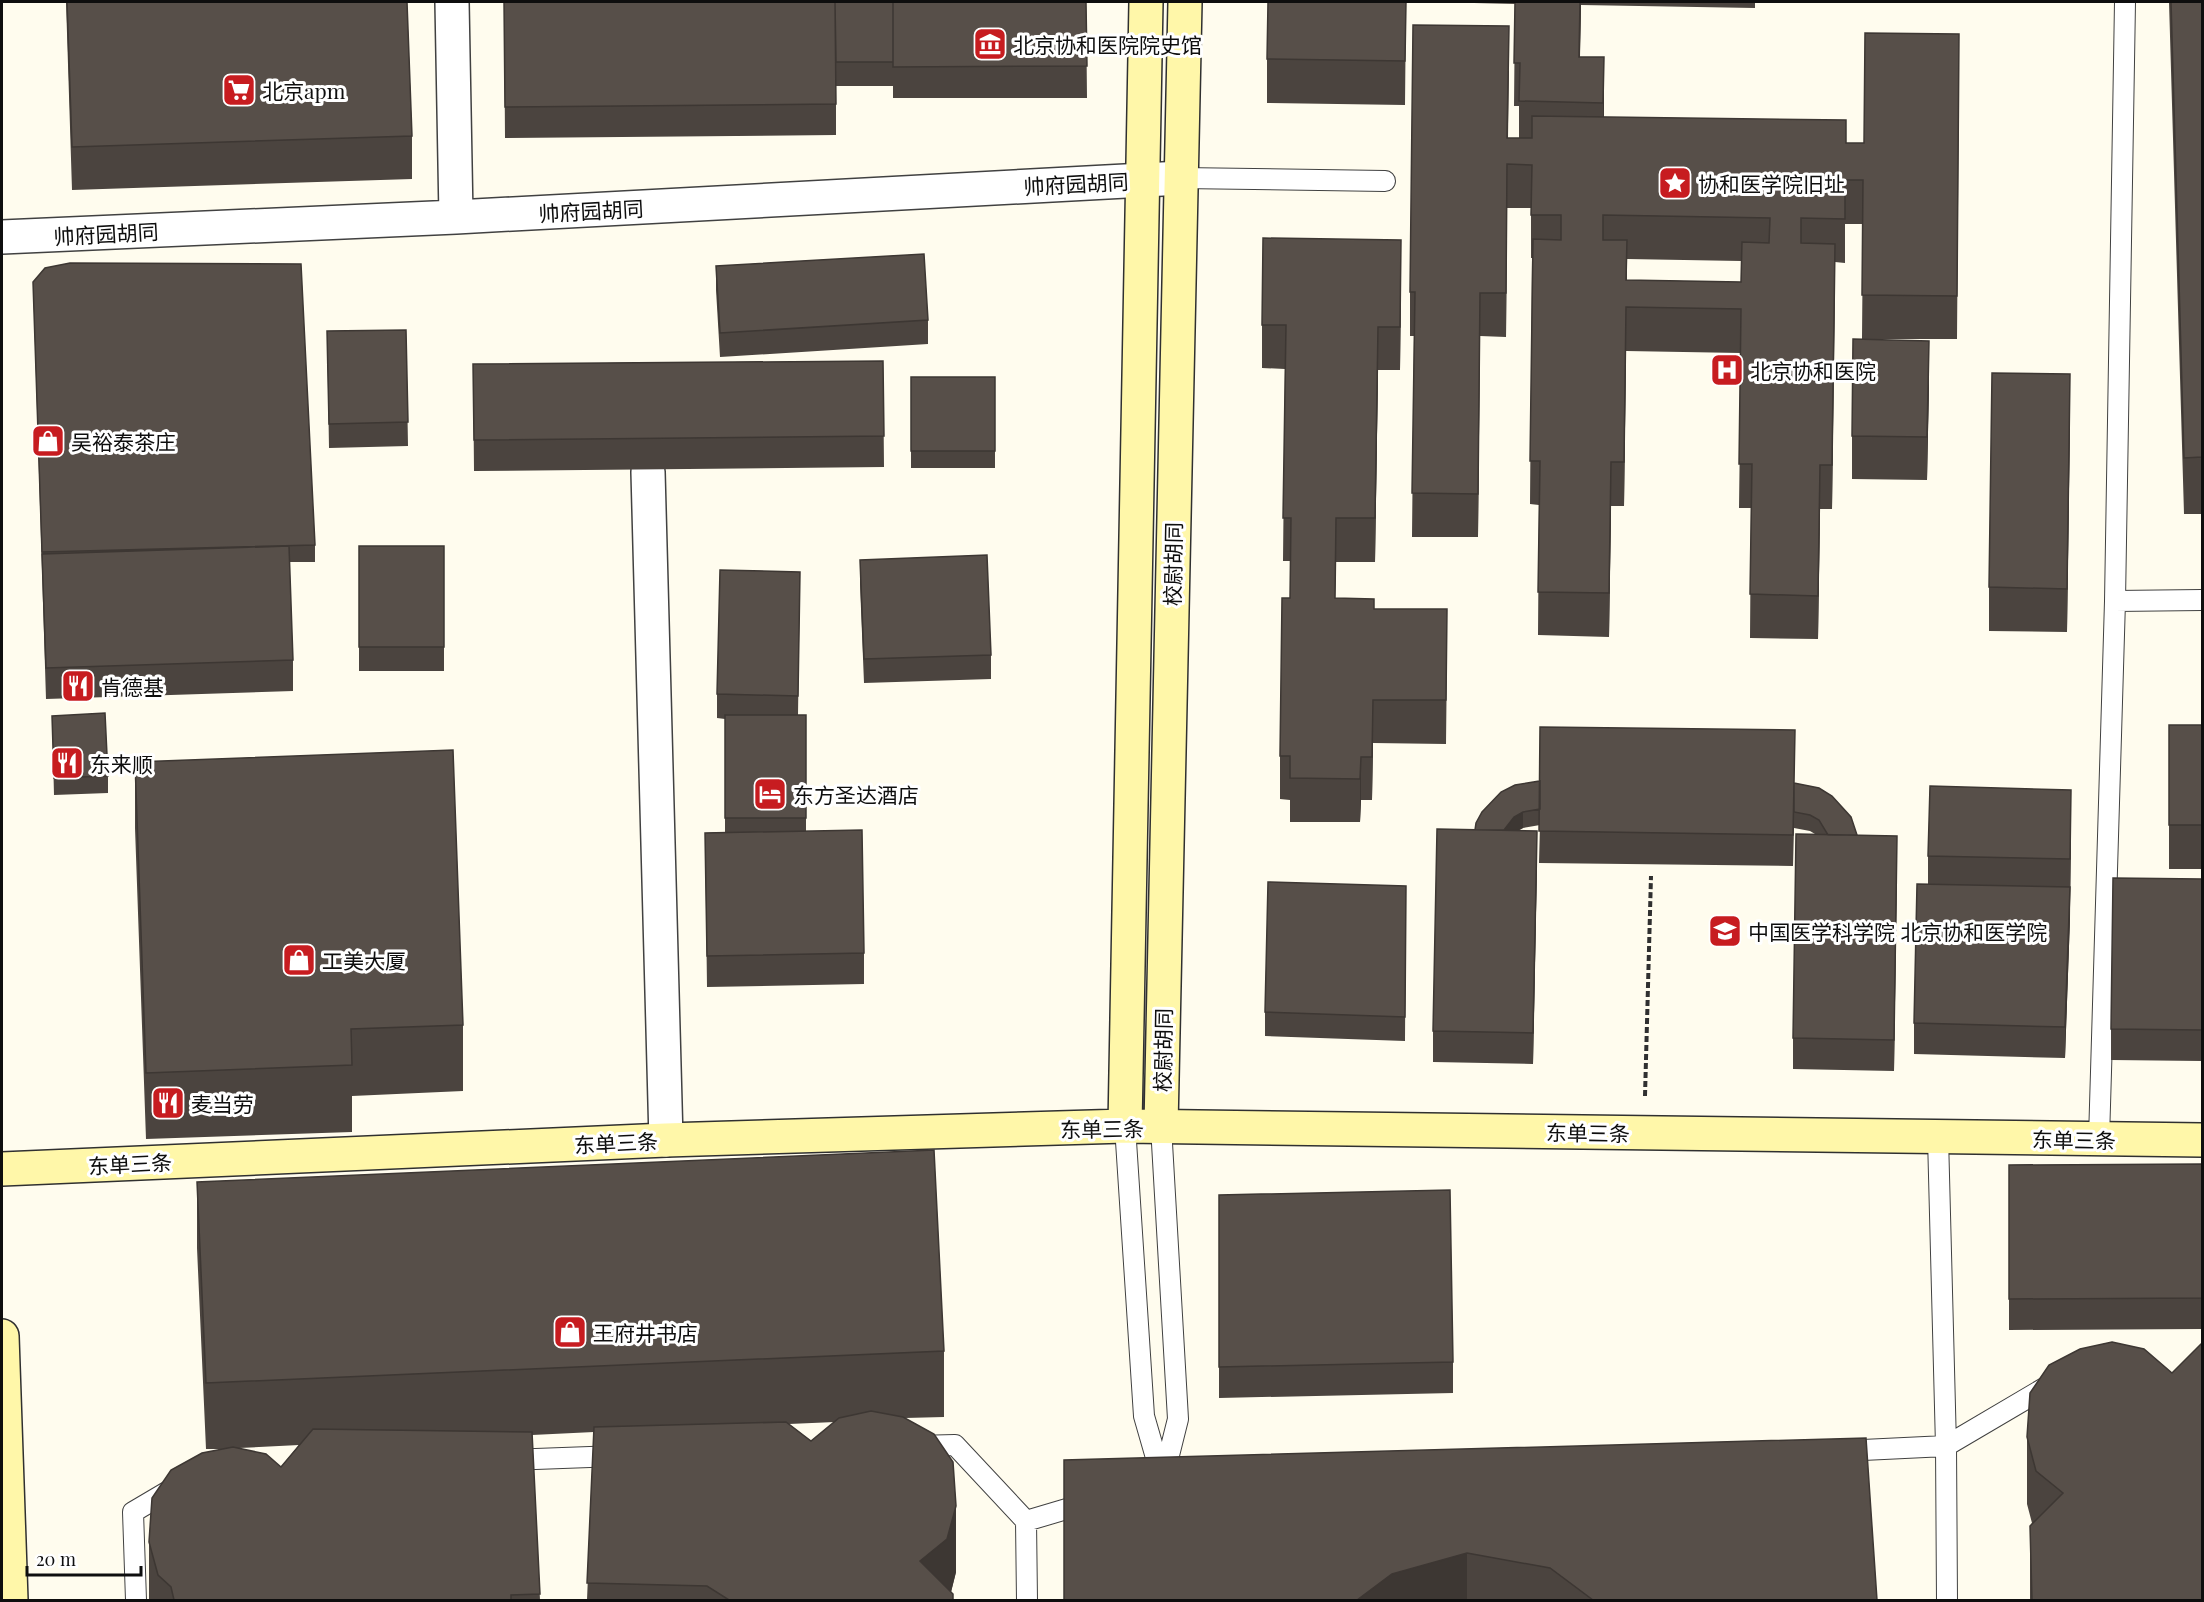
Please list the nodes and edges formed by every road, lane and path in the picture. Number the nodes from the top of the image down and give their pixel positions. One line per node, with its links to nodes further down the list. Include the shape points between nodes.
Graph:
1 (452, 2): 8 (street)
2 (1146, 2): 6 (street, 校尉胡同)
3 (1185, 2): 5 (street, 校尉胡同)
4 (2125, 2): 12 (lane)
5 (1181, 178): 6 (street, 帅府园胡同); 7 (lane); 15 (street, 校尉胡同)
6 (1142, 179): 8 (street, 帅府园胡同); 14 (street, 校尉胡同)
7 (1385, 181)
8 (456, 217): 9 (street, 帅府园胡同)
9 (2, 237)
10 (648, 472): 19 (street)
11 (2202, 600): 12 (lane)
12 (2115, 601): 18 (lane)
13 (1652, 876): 16 (path)
14 (1125, 1126): 15 (street, 东单三条); 19 (street, 东单三条); 31 (lane, via 1144,1416)
15 (1161, 1126): 16 (street, 东单三条); 31 (lane, via 1178,1419)
16 (1644, 1133): 17 (street, 东单三条)
17 (1938, 1137): 18 (street, 东单三条); 24 (lane)
18 (2098, 1139): 20 (street, 东单三条)
19 (666, 1140): 21 (street, 东单三条)
20 (2202, 1140)
21 (2, 1169)
22 (2, 1336): 35 (street)
23 (2076, 1383): 24 (lane, via 2053,1383)
24 (1946, 1446): 26 (lane); 38 (lane)
25 (895, 1447): 34 (lane, via 955,1445)
26 (1827, 1452)
27 (634, 1456): 28 (lane)
28 (491, 1460)
29 (1186, 1480): 31 (lane)
30 (185, 1482): 36 (lane, via 133,1512)
31 (1163, 1482): 32 (lane)
32 (1140, 1488)
33 (1106, 1498): 34 (lane)
34 (1026, 1521): 37 (lane)
35 (11, 1600)
36 (136, 1600)
37 (1027, 1600)
38 (1947, 1600)

